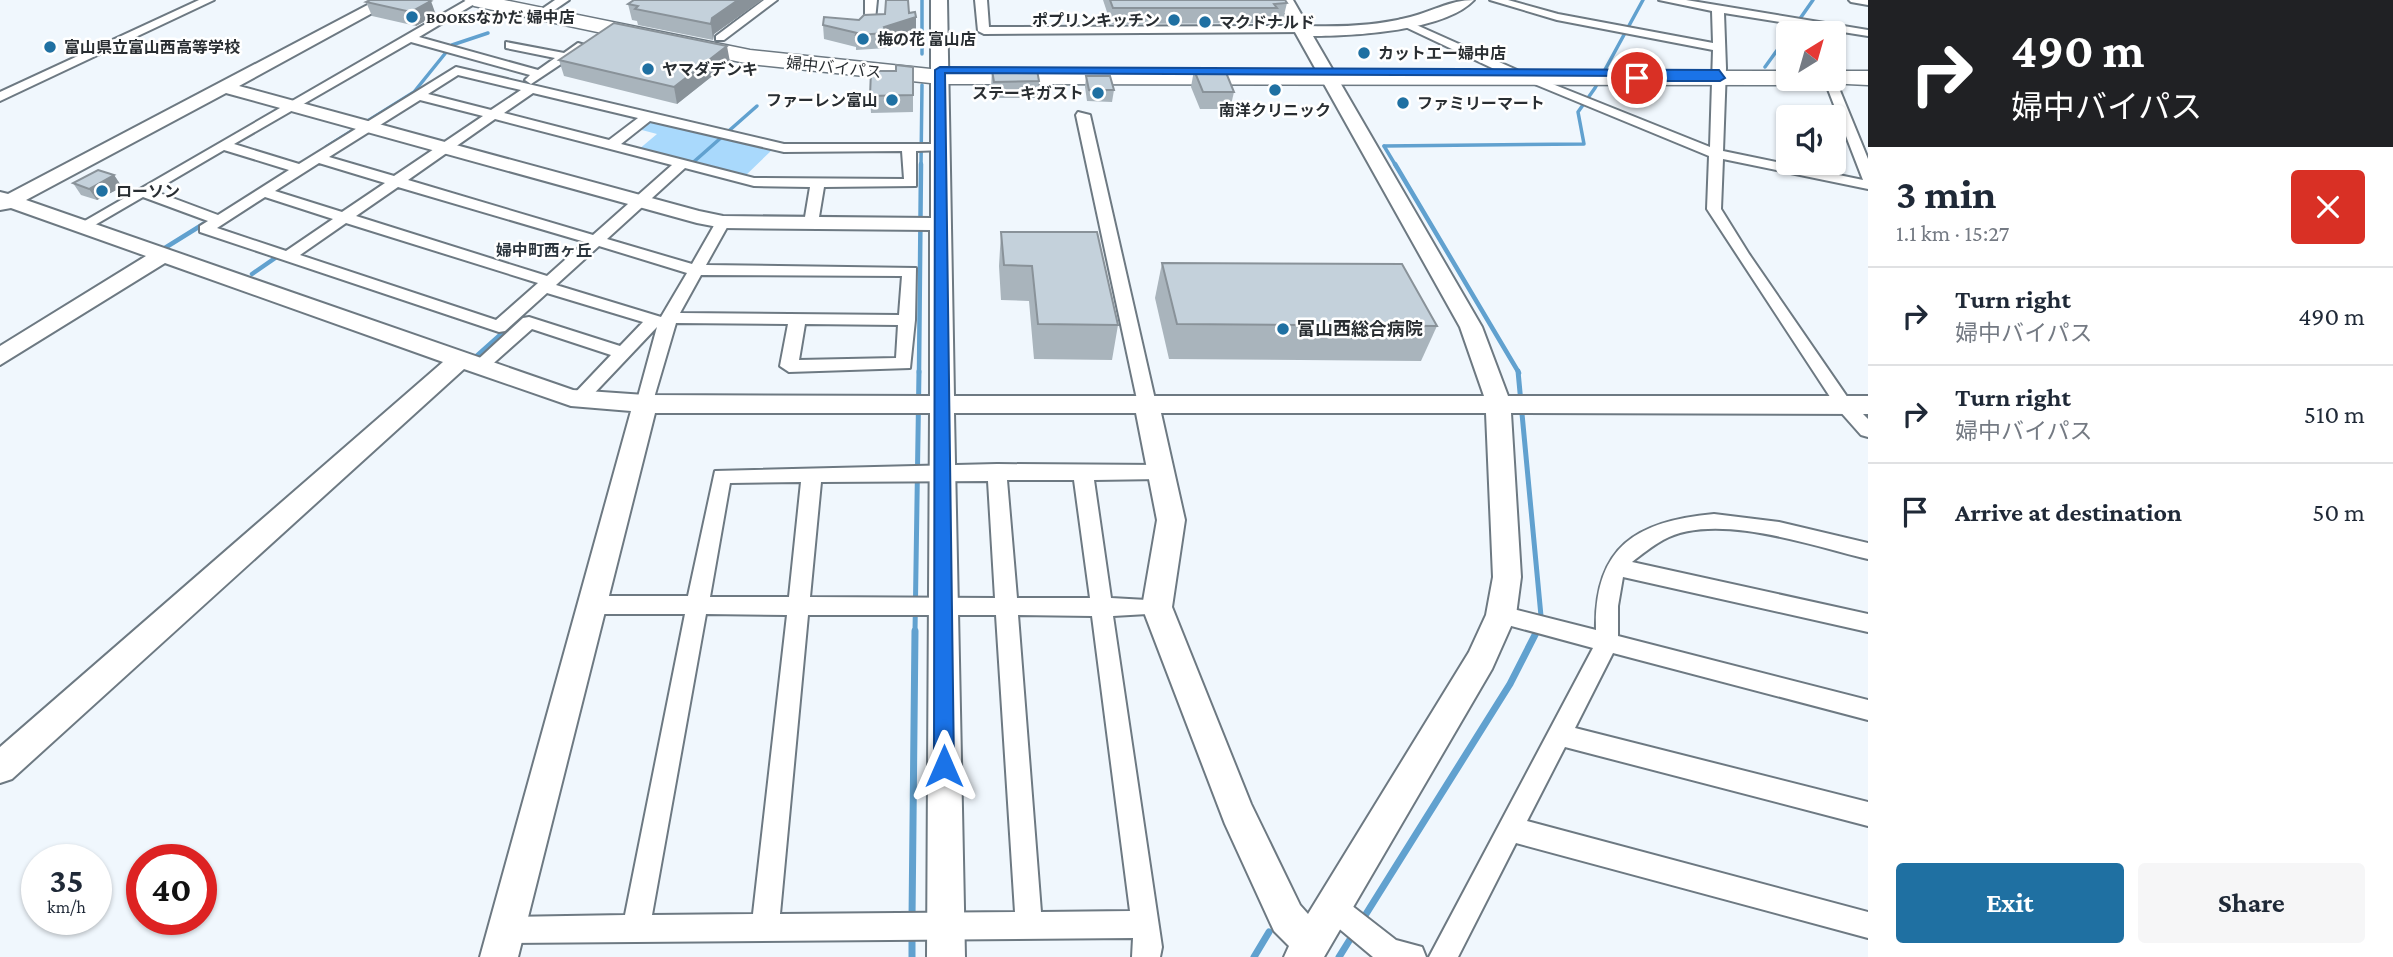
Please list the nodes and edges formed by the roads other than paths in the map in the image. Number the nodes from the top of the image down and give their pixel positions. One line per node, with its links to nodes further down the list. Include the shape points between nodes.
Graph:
1 (208, 0): 44 (street)
2 (388, 0): 41 (street)
3 (474, 0): 21 (highway, 婦中バイパス); 24 (street)
4 (497, 0): 16 (highway, 婦中バイパス)
5 (771, 0): 25 (street)
6 (871, 0): 19 (street)
7 (939, 0): 33 (street)
8 (981, 0): 22 (street, via 984,31)
9 (1285, 0): 22 (street)
10 (1496, 0): 27 (street, via 1558,17)
11 (1665, 0): 17 (street)
12 (1765, 0): 18 (street)
13 (1856, 0): 15 (street)
14 (1462, 1): 20 (street)
15 (1868, 2)
16 (555, 6): 33 (highway, 婦中バイパス, via 732,50)
17 (1718, 9): 18 (street); 27 (street)
18 (1742, 13): 23 (street)
19 (871, 18)
20 (1403, 22): 22 (street, via 1362,32); 35 (street)
21 (609, 28): 28 (street); 33 (highway, 婦中バイパス, via 750,57)
22 (1302, 30): 34 (street)
23 (1868, 33)
24 (409, 38): 32 (street); 45 (street)
25 (720, 38)
26 (510, 45): 28 (street)
27 (1718, 47): 36 (street)
28 (566, 57): 32 (street)
29 (1776, 73): 36 (highway, 婦中バイパス)
30 (1846, 73): 31 (highway)
31 (1868, 73)
32 (541, 74): 40 (street)
33 (940, 74): 34 (highway, 婦中バイパス); 52 (street)
34 (1327, 75): 35 (highway, 婦中バイパス); 85 (street, via 1471,327)
35 (1520, 75): 36 (highway, 婦中バイパス); 55 (street)
36 (1719, 75): 37 (highway, 婦中バイパス); 55 (street)
37 (1776, 77)
38 (1846, 78): 39 (highway)
39 (1868, 78)
40 (530, 85): 43 (street, via 456,71); 46 (street); 48 (street)
41 (225, 86): 45 (street); 65 (street)
42 (1837, 91): 59 (street)
43 (417, 95): 46 (street); 49 (street)
44 (0, 97)
45 (291, 105): 49 (street); 50 (street)
46 (492, 115): 51 (street); 53 (street)
47 (1083, 115): 88 (street)
48 (648, 116): 51 (street); 54 (street, via 784,148)
49 (367, 126): 53 (street); 56 (street)
50 (222, 145): 58 (street); 63 (street)
51 (611, 145): 57 (street)
52 (939, 147): 54 (street); 71 (street)
53 (443, 148): 60 (street); 66 (street)
54 (909, 148): 61 (street, via 911,183)
55 (1714, 153): 62 (street); 89 (street, via 1714,209 1741,254)
56 (317, 158): 58 (street); 60 (street)
57 (682, 164): 61 (street, via 754,182); 66 (street)
58 (300, 169): 64 (street)
59 (1868, 177)
60 (394, 182): 67 (street); 73 (street)
61 (818, 182): 70 (street)
62 (1868, 185)
63 (142, 192): 68 (street); 72 (street)
64 (262, 192): 67 (street); 68 (street)
65 (3, 202): 72 (street)
66 (639, 202): 69 (street); 73 (street)
67 (342, 217): 75 (street); 77 (street)
68 (219, 220): 75 (street, via 205,229)
69 (723, 222): 70 (street); 76 (street)
70 (811, 223): 71 (street)
71 (941, 224): 86 (street)
72 (83, 226): 74 (street)
73 (595, 243): 76 (street); 77 (street)
74 (163, 255): 82 (street); 83 (street)
75 (287, 257): 77 (street, via 499,327)
76 (695, 270): 78 (street); 80 (street, via 910,271)
77 (547, 284): 78 (street)
78 (663, 320): 79 (street); 81 (street); 87 (street)
79 (797, 320): 80 (street); 80 (street, via 789,366 904,364)
80 (907, 320)
81 (623, 353): 83 (street, via 529,322); 84 (street)
82 (0, 357)
83 (471, 361): 84 (street); 110 (street)
84 (579, 399): 87 (street)
85 (1498, 402): 88 (street); 89 (street); 105 (street, via 1507,577)
86 (942, 403): 87 (street); 88 (street); 91 (street)
87 (645, 404): 98 (street)
88 (1147, 404): 94 (street)
89 (1856, 405): 90 (street)
90 (1868, 430)
91 (943, 471): 92 (street); 95 (street); 101 (street)
92 (997, 471): 93 (street); 104 (street)
93 (1083, 471): 94 (street); 102 (street)
94 (1161, 472): 103 (street, via 1171,520)
95 (812, 474): 99 (street, via 722,476); 100 (street)
96 (1868, 551): 97 (street, via 1746,524 1690,522 1647,535)
97 (1615, 567): 106 (street); 107 (street, via 1606,603)
98 (593, 605): 99 (street); 120 (street)
99 (695, 606): 100 (street); 118 (street)
100 (799, 607): 101 (street); 117 (street)
101 (944, 607): 104 (street); 119 (street)
102 (1102, 607): 103 (street); 104 (street); 114 (street)
103 (1157, 607): 121 (street, via 1237,812)
104 (1008, 608): 115 (street)
105 (1501, 615): 107 (street); 113 (street, via 1481,660)
106 (1868, 623)
107 (1607, 643): 108 (street); 109 (street)
108 (1868, 710)
109 (1559, 735): 111 (street); 112 (street)
110 (0, 768)
111 (1868, 814)
112 (1510, 830): 116 (street); 124 (street)
113 (1333, 907): 121 (street); 123 (street, via 1390,953)
114 (1145, 924): 115 (street); 122 (street)
115 (1029, 925): 119 (street)
116 (1868, 925)
117 (765, 927): 118 (street); 119 (street)
118 (636, 928): 120 (street)
119 (945, 941)
120 (502, 944)
121 (1307, 950)
122 (1146, 957)
123 (1412, 957)
124 (1443, 957)

